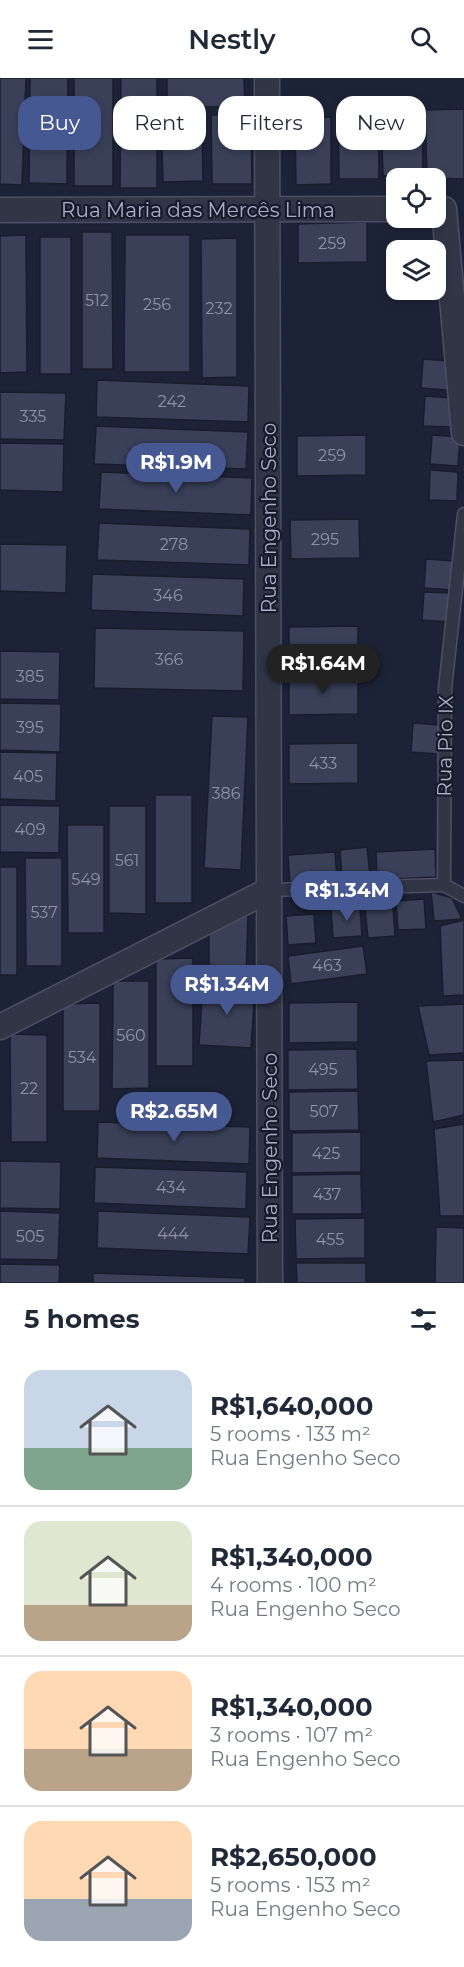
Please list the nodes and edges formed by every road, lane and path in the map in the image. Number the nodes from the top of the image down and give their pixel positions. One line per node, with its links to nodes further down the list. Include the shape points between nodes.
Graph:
1 (267, 78): 4 (street, Rua Engenho Seco)
2 (386, 209): 4 (street, Rua Maria das Mercês Lima)
3 (0, 210): 4 (street, Rua Maria das Mercês Lima)
4 (268, 210): 9 (street, Rua Engenho Seco)
5 (441, 228): 6 (street)
6 (464, 433)
7 (464, 514): 8 (lane, Rua Pio IX, via 446,689)
8 (444, 885): 9 (lane); 10 (lane)
9 (269, 890): 11 (street); 12 (street, Rua Engenho Seco)
10 (464, 896)
11 (0, 1027)
12 (270, 1283)

